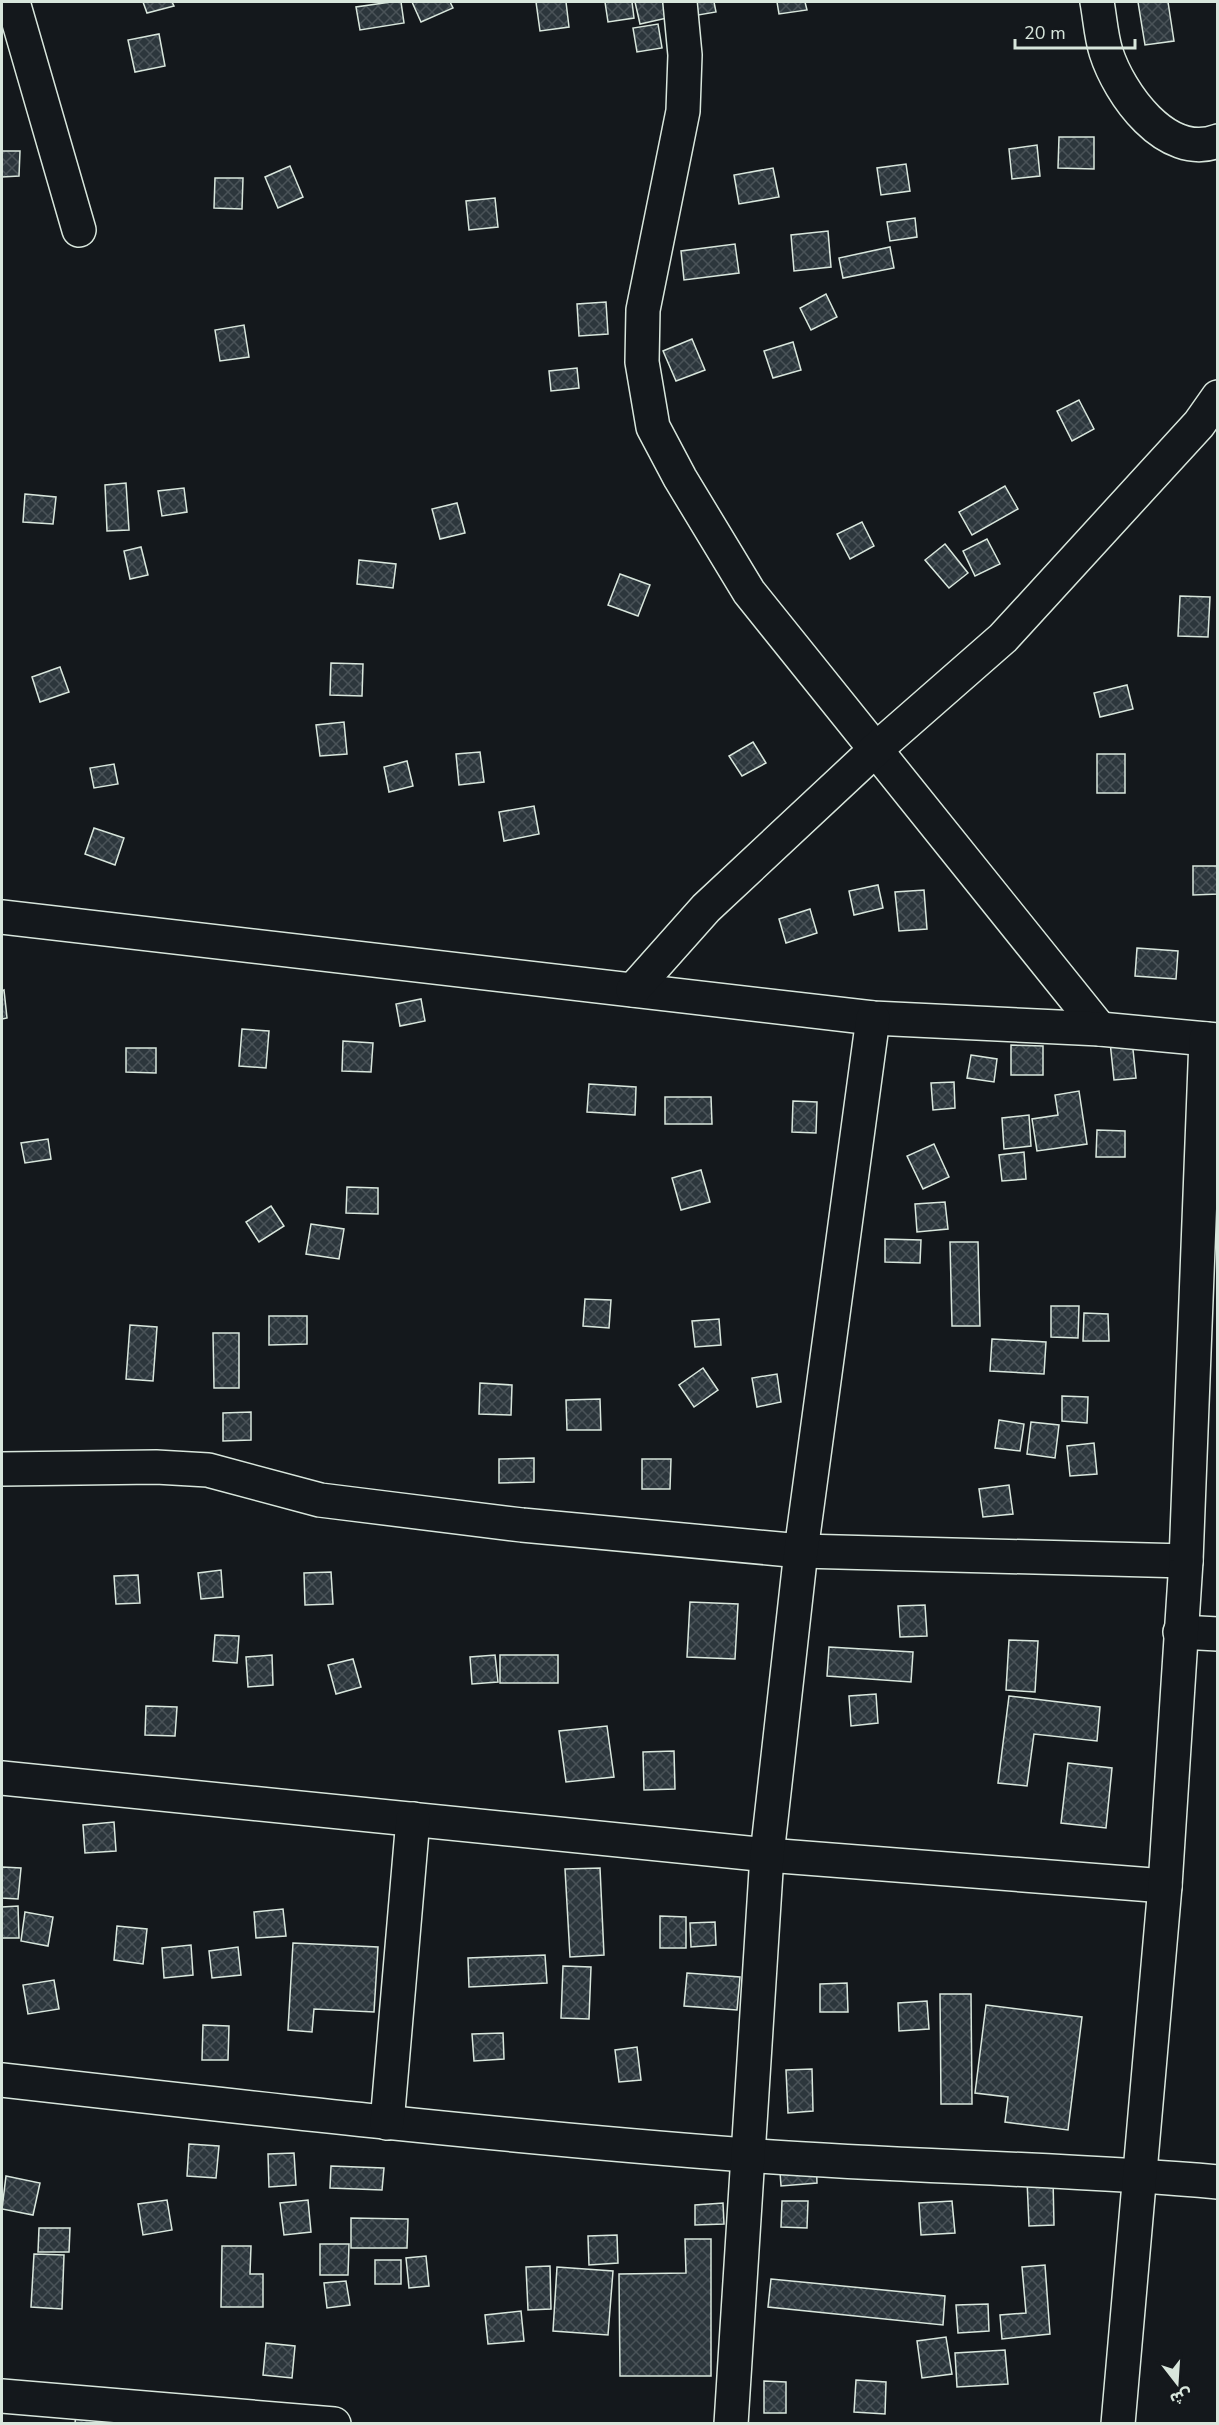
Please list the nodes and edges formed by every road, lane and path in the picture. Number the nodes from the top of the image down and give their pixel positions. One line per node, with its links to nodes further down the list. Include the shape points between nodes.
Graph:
1 (13, 2): 5 (street)
2 (680, 2): 7 (street, via 685,55 683,111 643,310 642,362 653,427 749,592)
3 (1097, 2): 4 (street, via 1105,50 1122,89 1145,117 1167,135 1190,143)
4 (1218, 141)
5 (79, 230)
6 (1218, 397): 7 (street, via 1199,424 1003,638)
7 (874, 751): 9 (street, via 705,908); 11 (street)
8 (2, 917): 9 (street)
9 (633, 990): 10 (street)
10 (873, 1018): 11 (street); 15 (street)
11 (1100, 1029): 12 (street)
12 (1212, 1040): 13 (street)
13 (1207, 1338): 16 (street)
14 (2, 1469): 15 (street, via 208,1470 320,1500 522,1525)
15 (801, 1551): 16 (street); 21 (street)
16 (1186, 1561): 17 (street)
17 (1180, 1632): 18 (street); 22 (street)
18 (1218, 1634)
19 (2, 1778): 20 (street)
20 (413, 1819): 21 (street); 24 (street)
21 (768, 1855): 22 (street); 25 (street)
22 (1165, 1886): 26 (street)
23 (2, 2080): 24 (street)
24 (387, 2123): 25 (street)
25 (748, 2155): 26 (street); 30 (street)
26 (1140, 2175): 27 (street); 31 (street)
27 (1218, 2182)
28 (2, 2396): 29 (street)
29 (334, 2424)
30 (730, 2424)
31 (1118, 2424)

